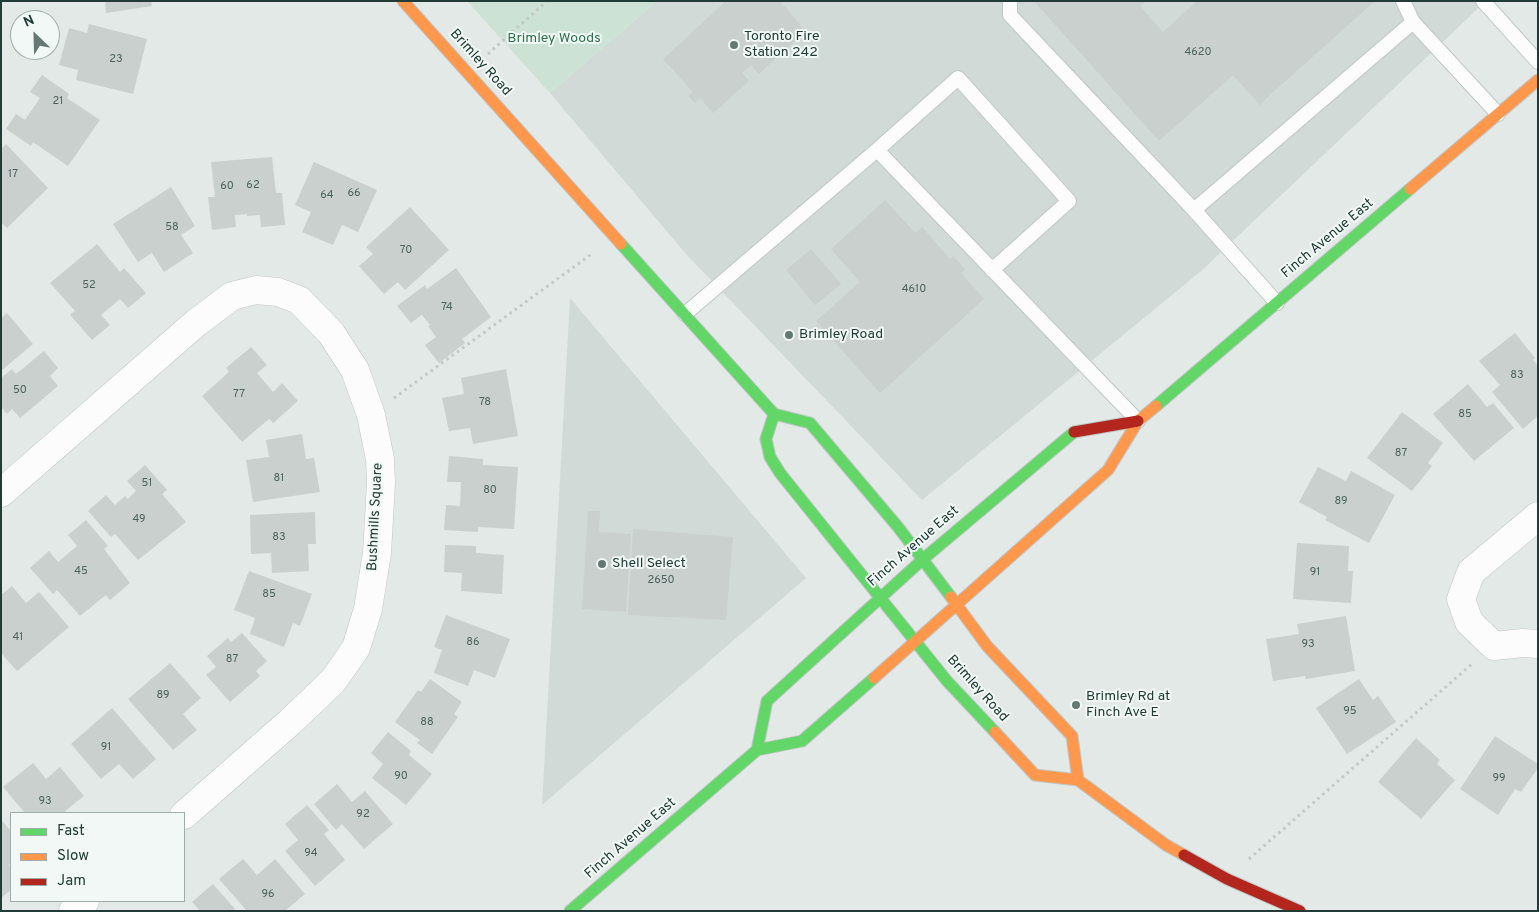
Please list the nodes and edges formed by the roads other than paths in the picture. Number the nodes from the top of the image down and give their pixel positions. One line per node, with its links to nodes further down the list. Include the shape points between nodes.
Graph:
1 (403, 1): 13 (main road, Brimley Road)
2 (1010, 1): 10 (lane, via 1010,14)
3 (1403, 1): 5 (lane)
4 (1484, 1): 6 (lane)
5 (1413, 22): 8 (lane); 10 (lane)
6 (1538, 62)
7 (1538, 80): 8 (main road, Finch Avenue East)
8 (1498, 114): 12 (main road, Finch Avenue East)
9 (877, 150): 11 (lane); 11 (lane, via 958,78 1069,201); 13 (lane)
10 (1194, 210): 12 (lane)
11 (992, 270): 15 (lane)
12 (1277, 303): 15 (main road, Finch Avenue East)
13 (685, 314): 14 (main road, Brimley Road)
14 (774, 414): 18 (main road, via 810,423); 19 (main road, Brimley Road, via 766,439 770,457)
15 (1138, 421): 18 (main road, Finch Avenue East, via 1076,430); 20 (main road, Finch Avenue East, via 1108,470)
16 (1, 493): 25 (street, Bushmills Square, via 196,323 232,296 256,290 278,292 300,300 331,333 355,370 372,415 381,483 375,563 368,609 356,648 333,681)
17 (1538, 516): 22 (street, via 1471,572 1461,599 1469,622 1494,646)
18 (922, 560): 19 (main road, Finch Avenue East); 20 (main road)
19 (879, 597): 21 (main road, Brimley Road); 23 (main road, Finch Avenue East, via 767,701)
20 (956, 606): 21 (main road, Finch Avenue East); 24 (main road, via 987,646 1072,736)
21 (916, 641): 23 (main road, Finch Avenue East, via 802,741); 24 (main road, Brimley Road, via 947,681 1035,775)
22 (1538, 644)
23 (757, 750): 28 (main road, Finch Avenue East)
24 (1078, 780): 29 (main road, Brimley Road, via 1166,845 1227,879)
25 (185, 814)
26 (83, 902): 27 (street)
27 (73, 911)
28 (570, 911)
29 (1300, 911)

